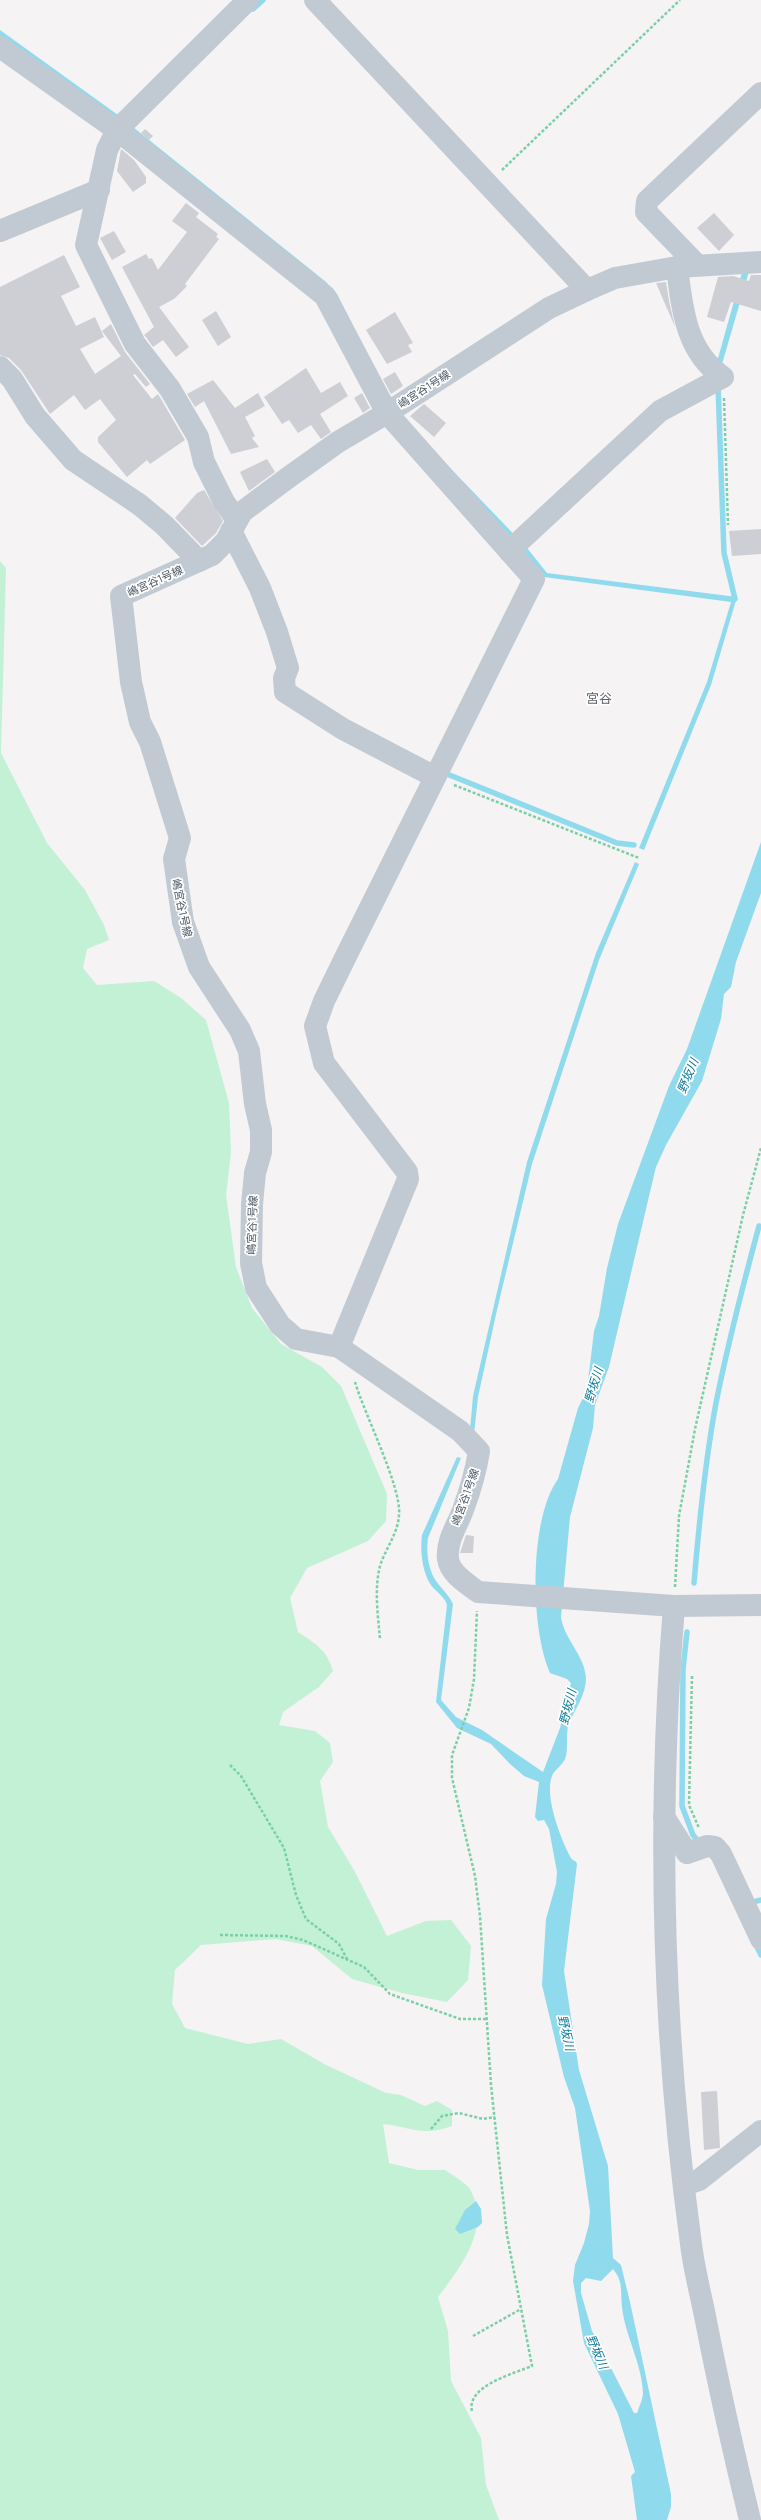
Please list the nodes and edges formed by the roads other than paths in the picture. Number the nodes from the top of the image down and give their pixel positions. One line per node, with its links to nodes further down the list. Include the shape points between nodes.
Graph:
1 (248, 0): 5 (street)
2 (315, 0): 10 (street)
3 (0, 47): 5 (street)
4 (761, 93): 9 (street, via 647,201 646,212)
5 (117, 130): 6 (street, via 107,150); 12 (street, via 325,296)
6 (99, 190): 7 (street); 13 (street, via 86,245 135,344 170,389 198,437 204,462)
7 (0, 231)
8 (761, 262): 9 (street, 嶋宮谷1号線)
9 (687, 266): 10 (street, 嶋宮谷1号線, via 615,278); 14 (street, via 686,327 711,369 723,377 660,411)
10 (587, 290): 12 (street, 嶋宮谷1号線, via 549,308)
11 (0, 367): 15 (street, via 12,379 35,416 73,460 140,505 164,525)
12 (387, 413): 13 (street, 嶋宮谷1号線, via 338,442 289,476 242,512); 14 (street)
13 (234, 526): 15 (street, 嶋宮谷1号線, via 226,541 212,555); 16 (street, via 277,632 288,668 284,678 285,692 343,730)
14 (509, 551): 16 (street, via 534,579)
15 (199, 561): 17 (street, 嶋宮谷1号線, via 120,596 130,682 140,722 150,742 180,838 174,859 178,899 190,944 199,967 240,1030 249,1050 255,1104 261,1130 261,1152 255,1173 252,1204 251,1263 256,1288 280,1325 296,1339)
16 (435, 778): 17 (street, via 324,1001 315,1026 324,1063 407,1172 408,1179)
17 (339, 1347): 19 (street, 嶋宮谷1号線, via 460,1431 479,1451 477,1468 450,1538 448,1560 459,1578 478,1592)
18 (761, 1605): 19 (street)
19 (674, 1606): 20 (street, via 668,1679)
20 (664, 1817): 21 (street, via 686,1853 707,1846 715,1847 721,1854); 23 (street, via 663,1883 672,2074)
21 (761, 1939)
22 (761, 2131): 23 (street, via 699,2180)
23 (684, 2185): 24 (street, via 694,2261 721,2400)
24 (750, 2520)

